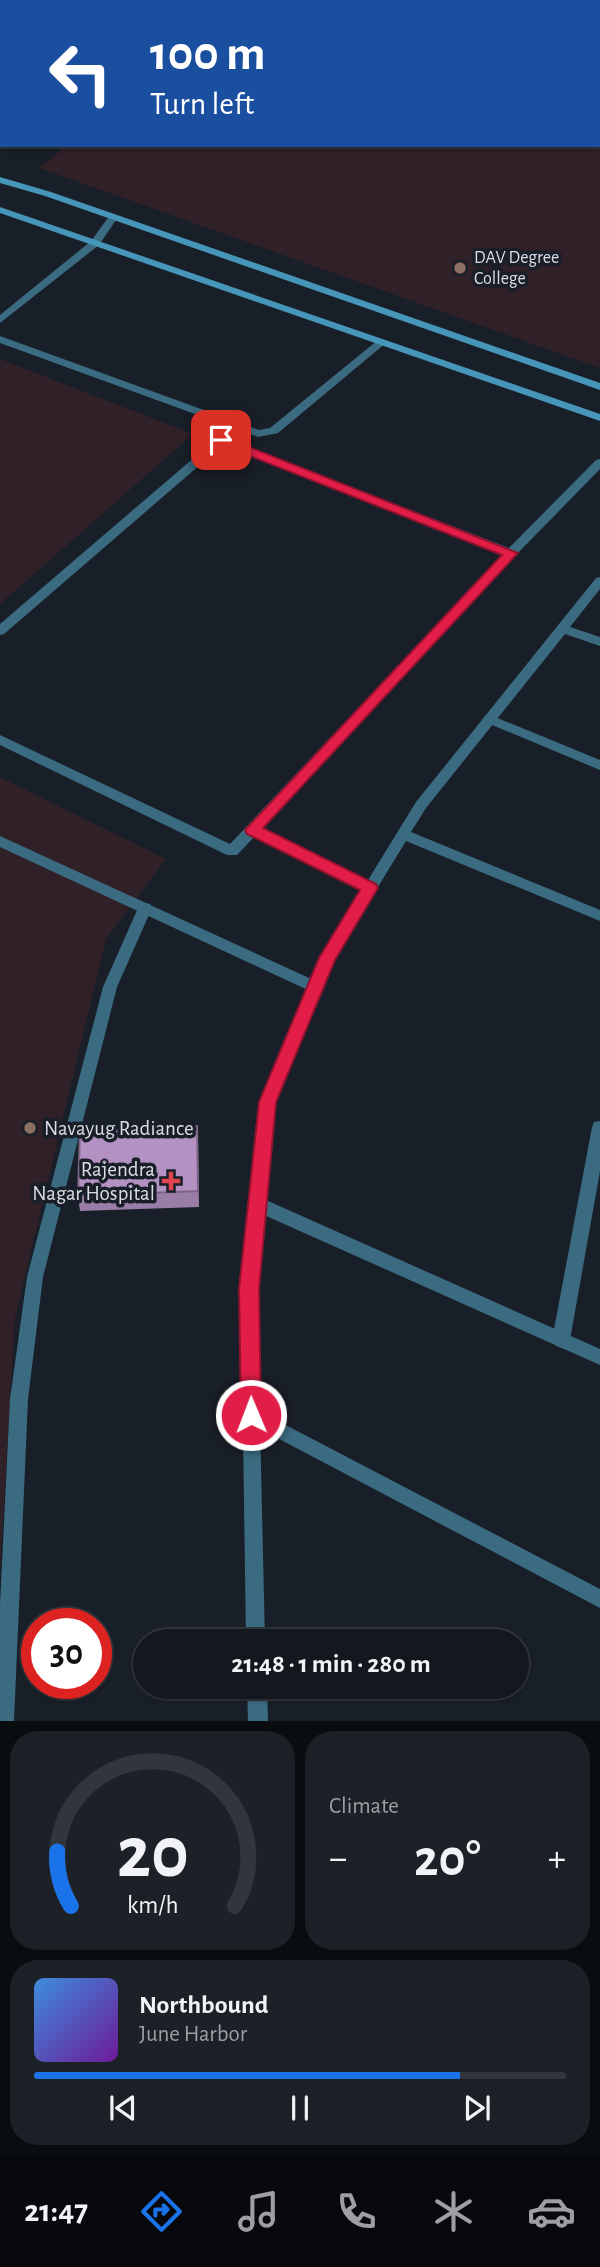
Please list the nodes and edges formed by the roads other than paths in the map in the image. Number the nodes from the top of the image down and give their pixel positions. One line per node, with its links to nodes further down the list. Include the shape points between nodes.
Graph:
1 (1, 181): 3 (main road)
2 (0, 209): 4 (main road)
3 (113, 217): 4 (street); 8 (main road)
4 (95, 243): 5 (street); 7 (main road)
5 (0, 320)
6 (0, 339): 7 (street, via 251,434 274,431)
7 (382, 342): 9 (main road)
8 (600, 387)
9 (600, 418)
10 (600, 463): 11 (street)
11 (511, 553): 14 (street, via 221,440); 19 (street)
12 (600, 580): 13 (street)
13 (562, 628): 15 (street); 16 (street)
14 (0, 631)
15 (600, 642)
16 (489, 719): 18 (street); 20 (street)
17 (0, 740): 19 (street, via 232,851)
18 (600, 765)
19 (253, 830): 22 (street)
20 (402, 834): 22 (street); 24 (street)
21 (0, 841): 23 (street)
22 (370, 888): 25 (street, via 327,958)
23 (145, 908): 25 (street); 34 (street, via 110,987 35,1277 19,1399)
24 (600, 916)
25 (315, 987): 27 (street, via 268,1102)
26 (600, 1127): 28 (street)
27 (257, 1203): 28 (street); 30 (street, via 249,1289)
28 (561, 1340): 29 (street)
29 (600, 1357)
30 (251, 1415): 31 (street); 32 (street)
31 (600, 1600)
32 (256, 1629)
33 (257, 1699): 35 (street)
34 (4, 1721)
35 (258, 1721)

